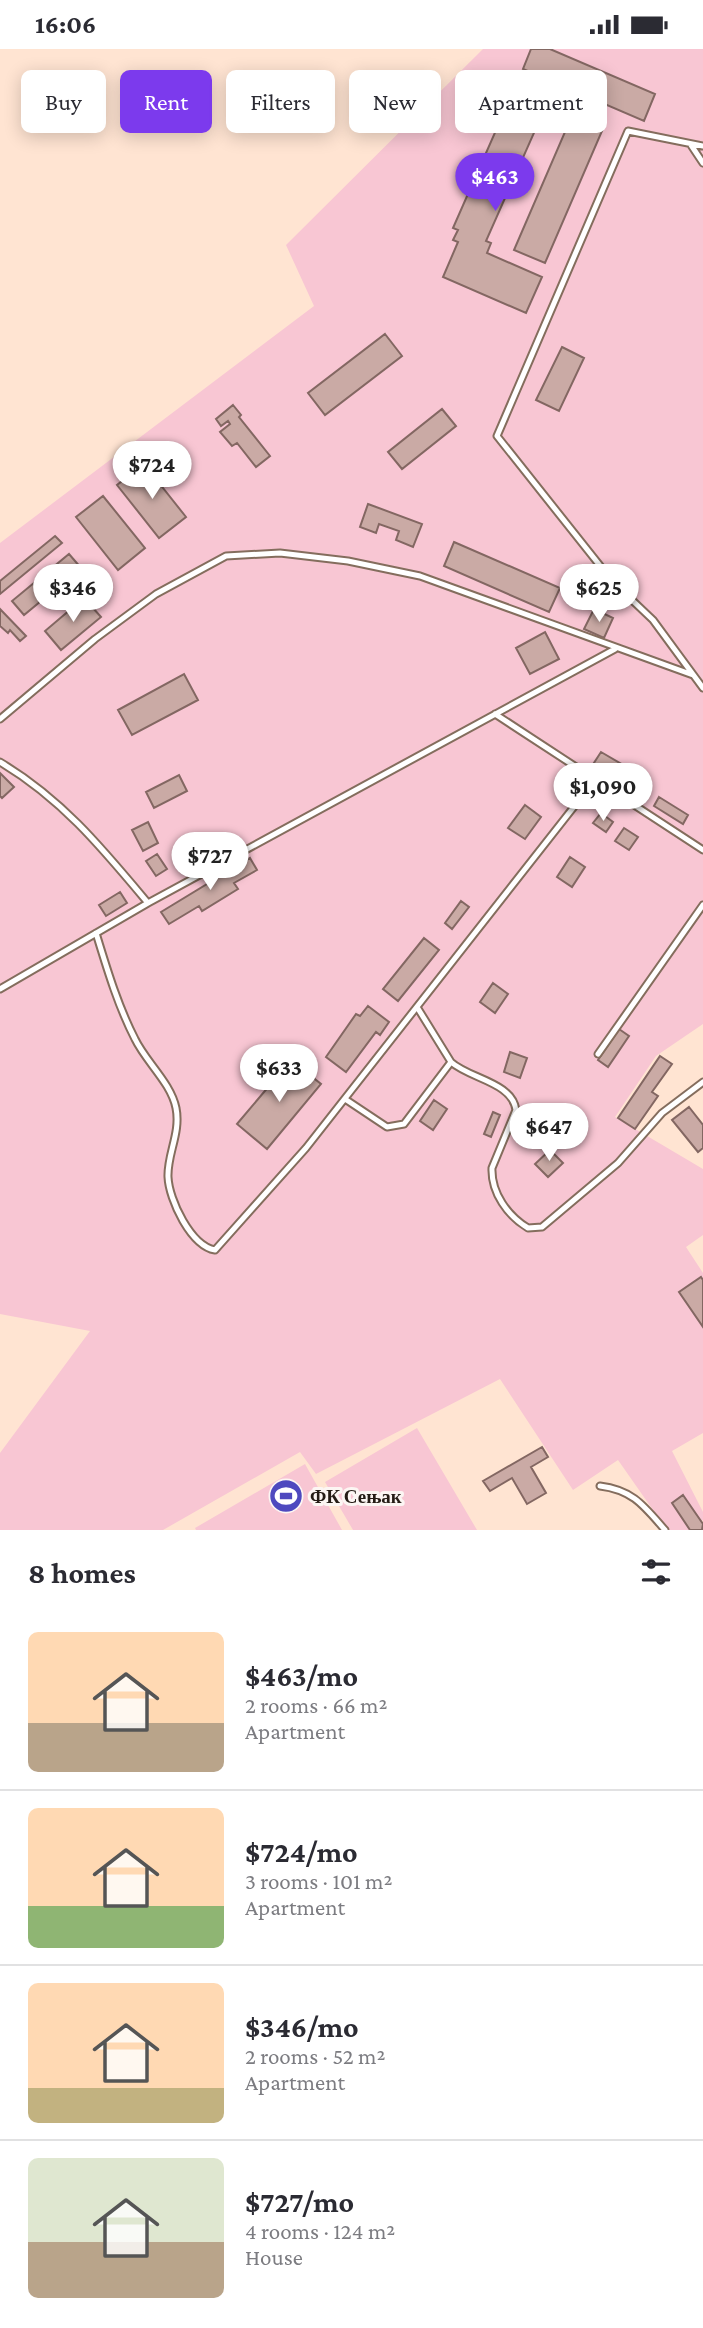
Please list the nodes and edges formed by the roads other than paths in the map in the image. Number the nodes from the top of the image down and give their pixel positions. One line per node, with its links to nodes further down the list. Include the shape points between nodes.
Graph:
1 (690, 145): 2 (lane); 3 (lane); 5 (lane, via 628,131 496,436 613,582 653,620)
2 (703, 146)
3 (703, 163)
4 (615, 649): 5 (lane); 7 (lane); 8 (lane, via 420,576 280,553 226,556 156,594)
5 (693, 675): 6 (lane)
6 (703, 688)
7 (495, 714): 10 (lane); 12 (lane)
8 (0, 719)
9 (0, 762): 12 (lane, via 30,780 87,830)
10 (595, 780): 11 (lane); 16 (lane)
11 (703, 850)
12 (148, 903): 14 (lane)
13 (703, 905): 17 (lane)
14 (96, 933): 15 (lane); 20 (lane, via 136,1041 176,1106 177,1131 168,1178 189,1232 206,1249 221,1245)
15 (0, 989)
16 (417, 1007): 18 (lane); 20 (lane)
17 (597, 1054)
18 (451, 1062): 19 (lane, via 502,1089 515,1104 492,1176 506,1208 518,1222 535,1229 618,1163 662,1113); 20 (lane, via 404,1124 387,1126)
19 (703, 1081)
20 (345, 1099)
21 (600, 1486): 22 (lane, via 632,1496)
22 (665, 1530)

